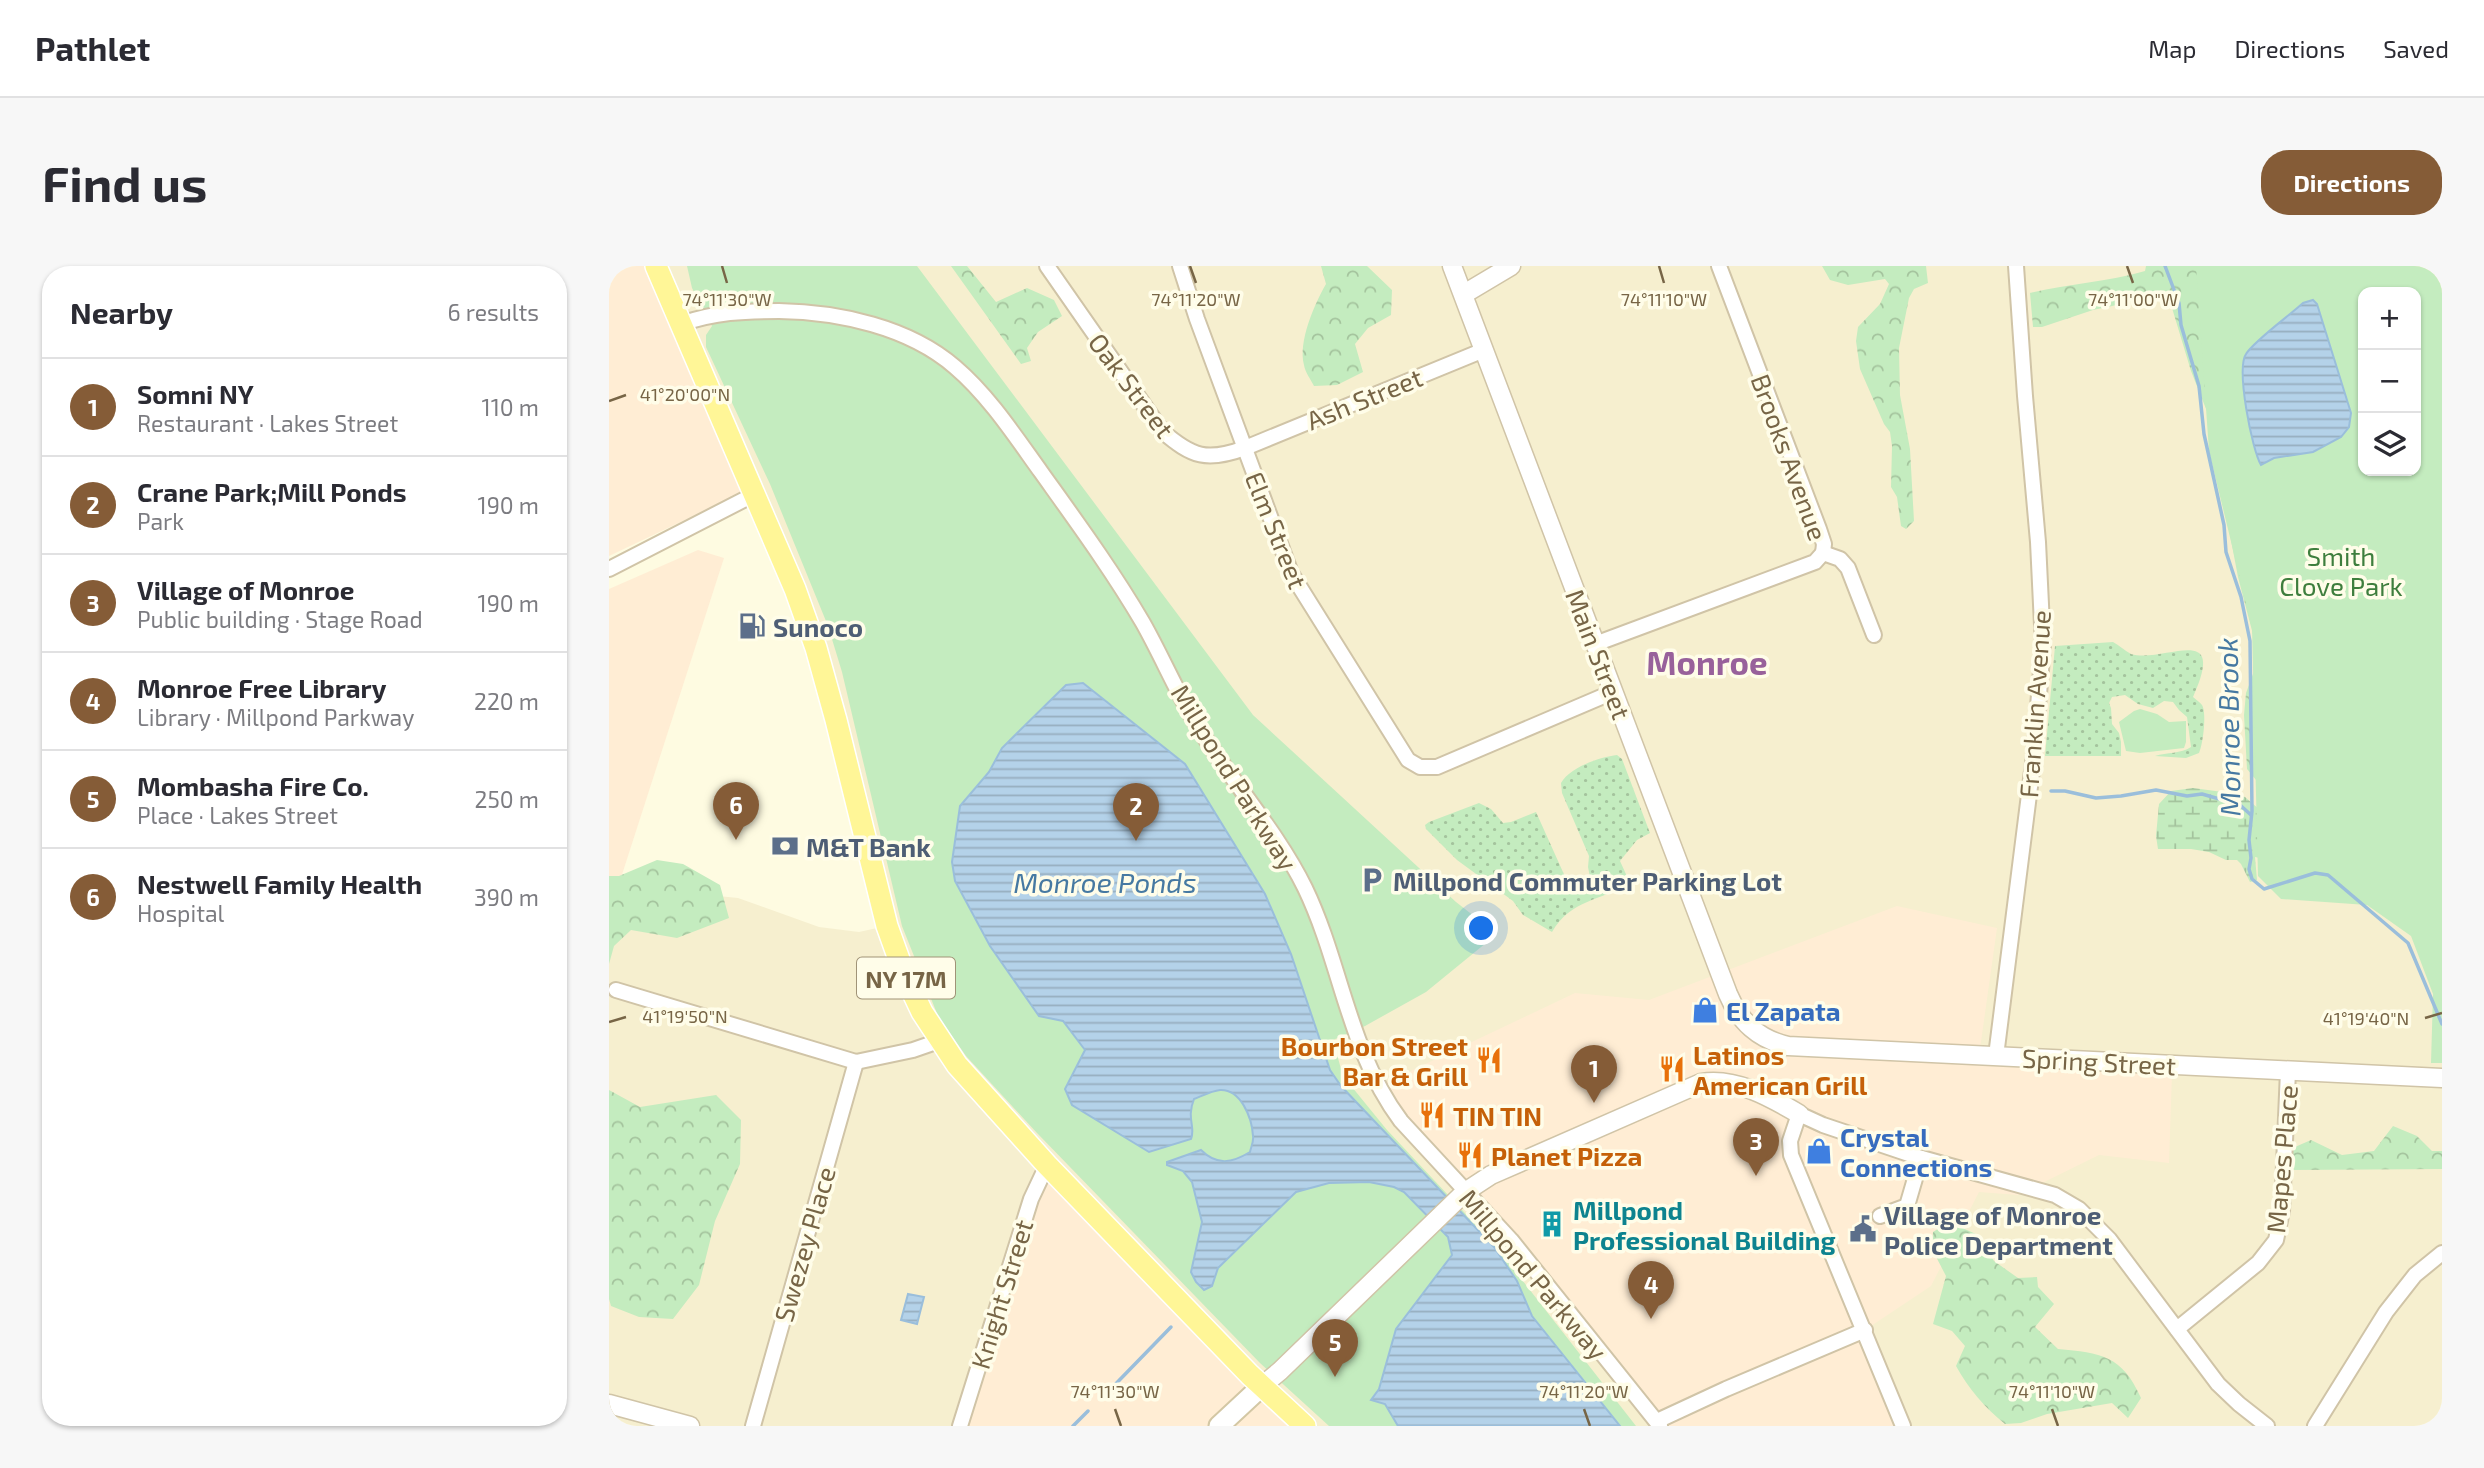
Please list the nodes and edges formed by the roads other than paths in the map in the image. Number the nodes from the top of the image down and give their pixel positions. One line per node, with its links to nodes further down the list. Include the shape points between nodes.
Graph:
1 (1047, 266): 11 (street, Oak Street, via 1162,431 1181,448 1211,457)
2 (1180, 266): 11 (street, Elm Street)
3 (1452, 266): 8 (street, Main Street)
4 (1511, 266): 8 (street)
5 (1719, 266): 13 (street, Brooks Avenue, via 1819,529)
6 (2016, 266): 21 (street, Franklin Avenue, via 2043,646)
7 (662, 270): 9 (main road, NY 17M)
8 (1464, 295): 10 (street, Main Street)
9 (681, 324): 12 (main road, NY 17M); 28 (street, Millpond Parkway, via 709,314 802,312 893,330 955,367 992,407 1115,576 1211,749 1282,849 1305,888 1382,1094)
10 (1484, 350): 11 (street, Ash Street); 16 (street, Main Street)
11 (1245, 448): 17 (street, Elm Street, via 1291,573 1412,764 1437,767)
12 (755, 494): 14 (street); 20 (main road, NY 17M, via 816,648 887,926 905,976)
13 (1823, 553): 15 (street, Brooks Avenue, via 1840,559 1848,568); 16 (street, via 1815,562)
14 (609, 569)
15 (1874, 635)
16 (1595, 644): 17 (street, Main Street)
17 (1613, 692): 19 (street, Main Street, via 1734,1008)
18 (616, 990): 22 (street)
19 (1758, 1035): 21 (street, Spring Street, via 1787,1046)
20 (939, 1041): 22 (street); 27 (main road, NY 17M)
21 (1996, 1056): 23 (street, Spring Street)
22 (856, 1062): 37 (street, Swezey Place)
23 (2288, 1071): 24 (street, Spring Street); 31 (street, Mapes Place, via 2276,1240 2258,1262)
24 (2442, 1078)
25 (1799, 1114): 26 (street); 28 (street, via 1730,1082 1701,1083 1491,1175); 32 (street, via 1790,1141 1791,1155)
26 (1921, 1158): 29 (street, via 1906,1206); 31 (street, via 2028,1186 2079,1209 2109,1239)
27 (1047, 1165): 33 (main road, NY 17M); 38 (street, Knight Street, via 1023,1224)
28 (1459, 1197): 33 (street); 35 (street, Millpond Parkway, via 1511,1240)
29 (1880, 1216)
30 (2442, 1253): 43 (street, via 2415,1275 2386,1312)
31 (2177, 1329): 42 (street, via 2218,1384)
32 (1865, 1330): 35 (street, via 1726,1389); 41 (street)
33 (1262, 1386): 39 (main road); 40 (main road, NY 17M)
34 (611, 1408): 36 (street)
35 (1658, 1424)
36 (690, 1426)
37 (753, 1426)
38 (960, 1426)
39 (1219, 1426)
40 (1305, 1426)
41 (1903, 1426)
42 (2267, 1426)
43 (2315, 1426)

